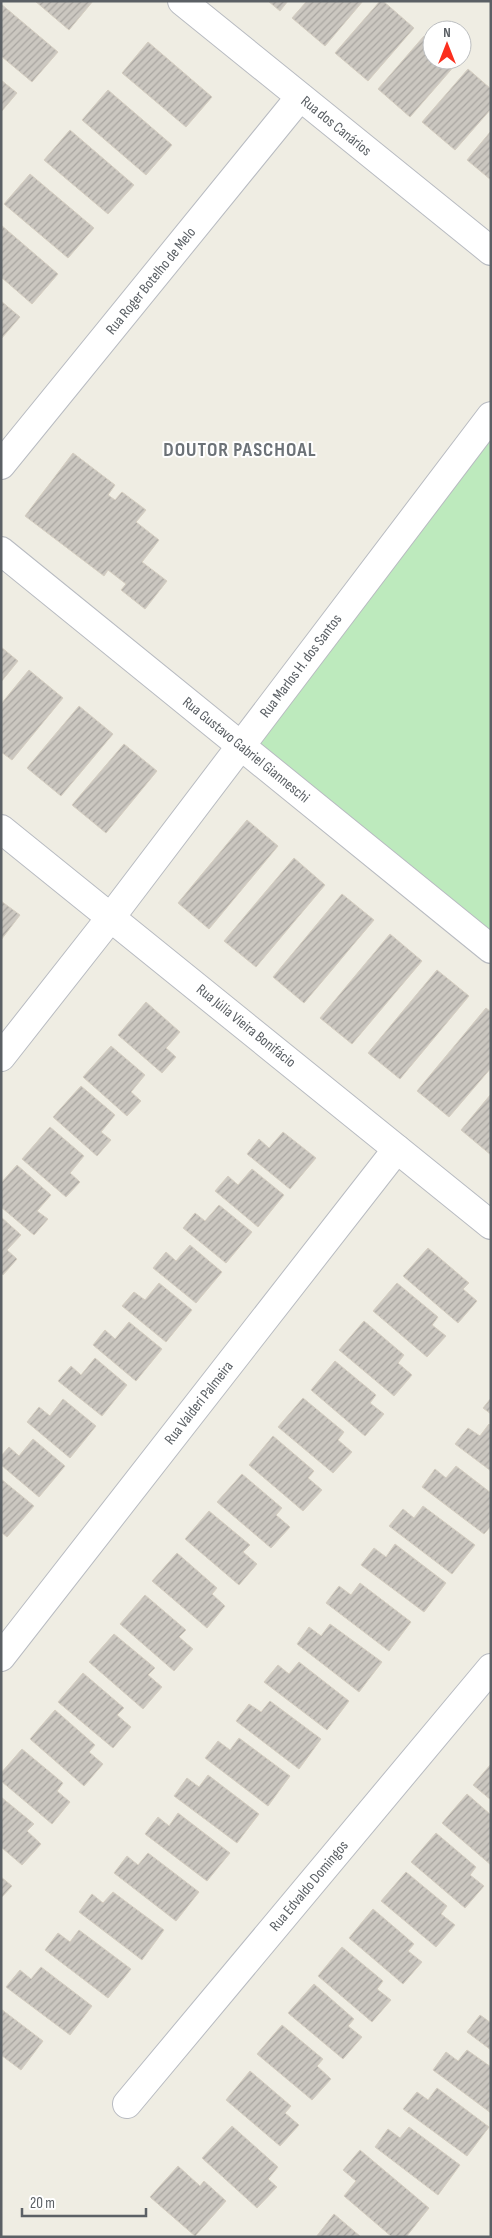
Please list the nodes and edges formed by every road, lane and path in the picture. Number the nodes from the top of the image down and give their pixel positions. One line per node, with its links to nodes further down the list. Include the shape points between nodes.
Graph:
1 (182, 1): 2 (street, Rua dos Canários)
2 (300, 97): 3 (street, Rua dos Canários); 5 (street, Rua Roger Botelho de Melo)
3 (491, 251)
4 (491, 416): 7 (street, Rua Marlos H. dos Santos)
5 (1, 465)
6 (1, 551): 7 (street, Rua Gustavo Gabriel Gianneschi)
7 (241, 745): 9 (street, Rua Marlos H. dos Santos); 10 (street, Rua Gustavo Gabriel Gianneschi)
8 (1, 829): 9 (street, Rua Júlia Vieira Bonifácio)
9 (111, 917): 11 (street, Rua Marlos H. dos Santos); 12 (street, Rua Júlia Vieira Bonifácio)
10 (491, 949)
11 (1, 1057)
12 (397, 1149): 13 (street, Rua Júlia Vieira Bonifácio); 14 (street, Rua Valderi Palmeira)
13 (491, 1225)
14 (1, 1657)
15 (491, 1668): 16 (street, Rua Edvaldo Domingos)
16 (128, 2104)

